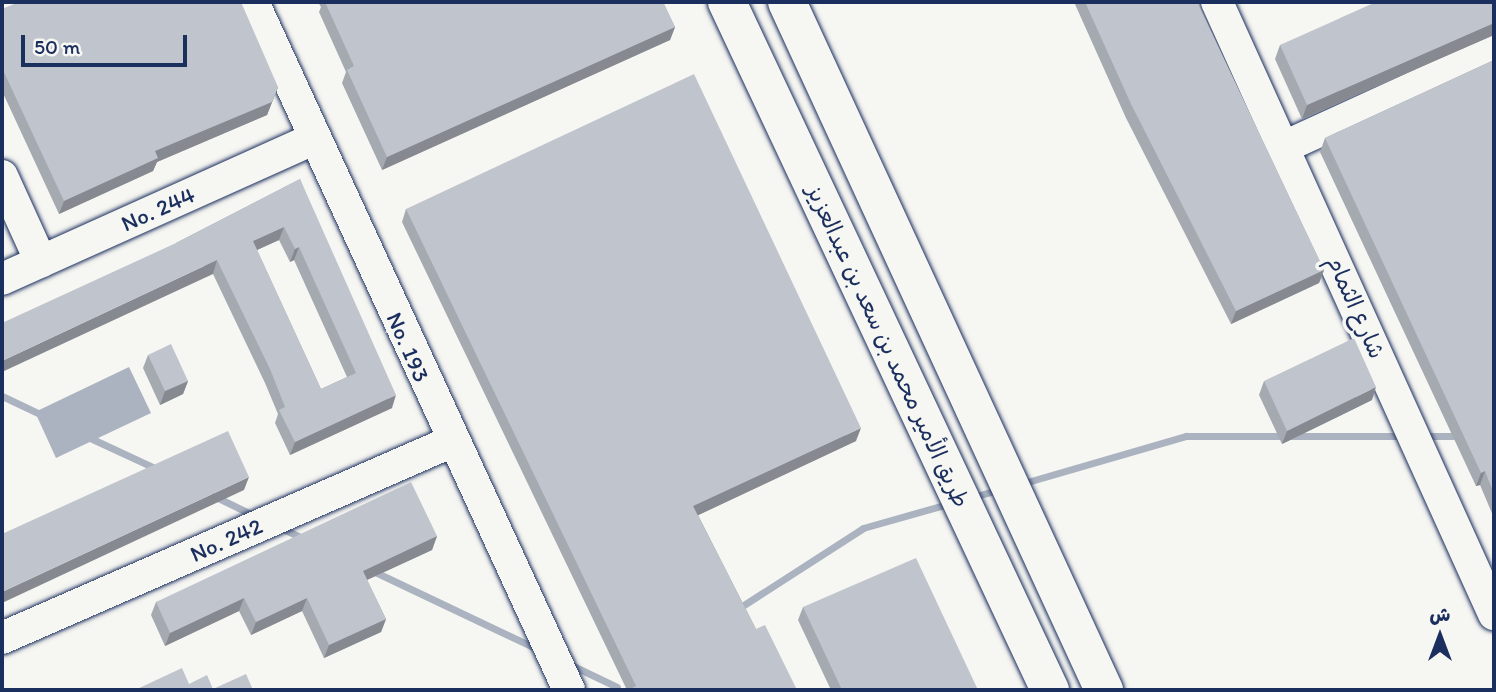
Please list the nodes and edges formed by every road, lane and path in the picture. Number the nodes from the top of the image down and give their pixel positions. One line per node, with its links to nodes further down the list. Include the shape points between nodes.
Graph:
1 (253, 2): 6 (street, No. 193)
2 (727, 2): 15 (main road, طريق الأمير محمد بن سعد بن عبدالعزيز)
3 (788, 2): 16 (main road)
4 (1217, 2): 7 (street, شارع الثمام)
5 (1494, 51): 7 (street)
6 (313, 139): 9 (street, No. 244); 11 (street, No. 193)
7 (1284, 147): 12 (street, شارع الثمام)
8 (2, 176): 9 (street)
9 (41, 262): 10 (street, No. 244)
10 (2, 279)
11 (451, 442): 13 (street, No. 242); 14 (street, No. 193)
12 (1494, 614)
13 (2, 638)
14 (569, 690)
15 (1050, 690)
16 (1104, 690)

